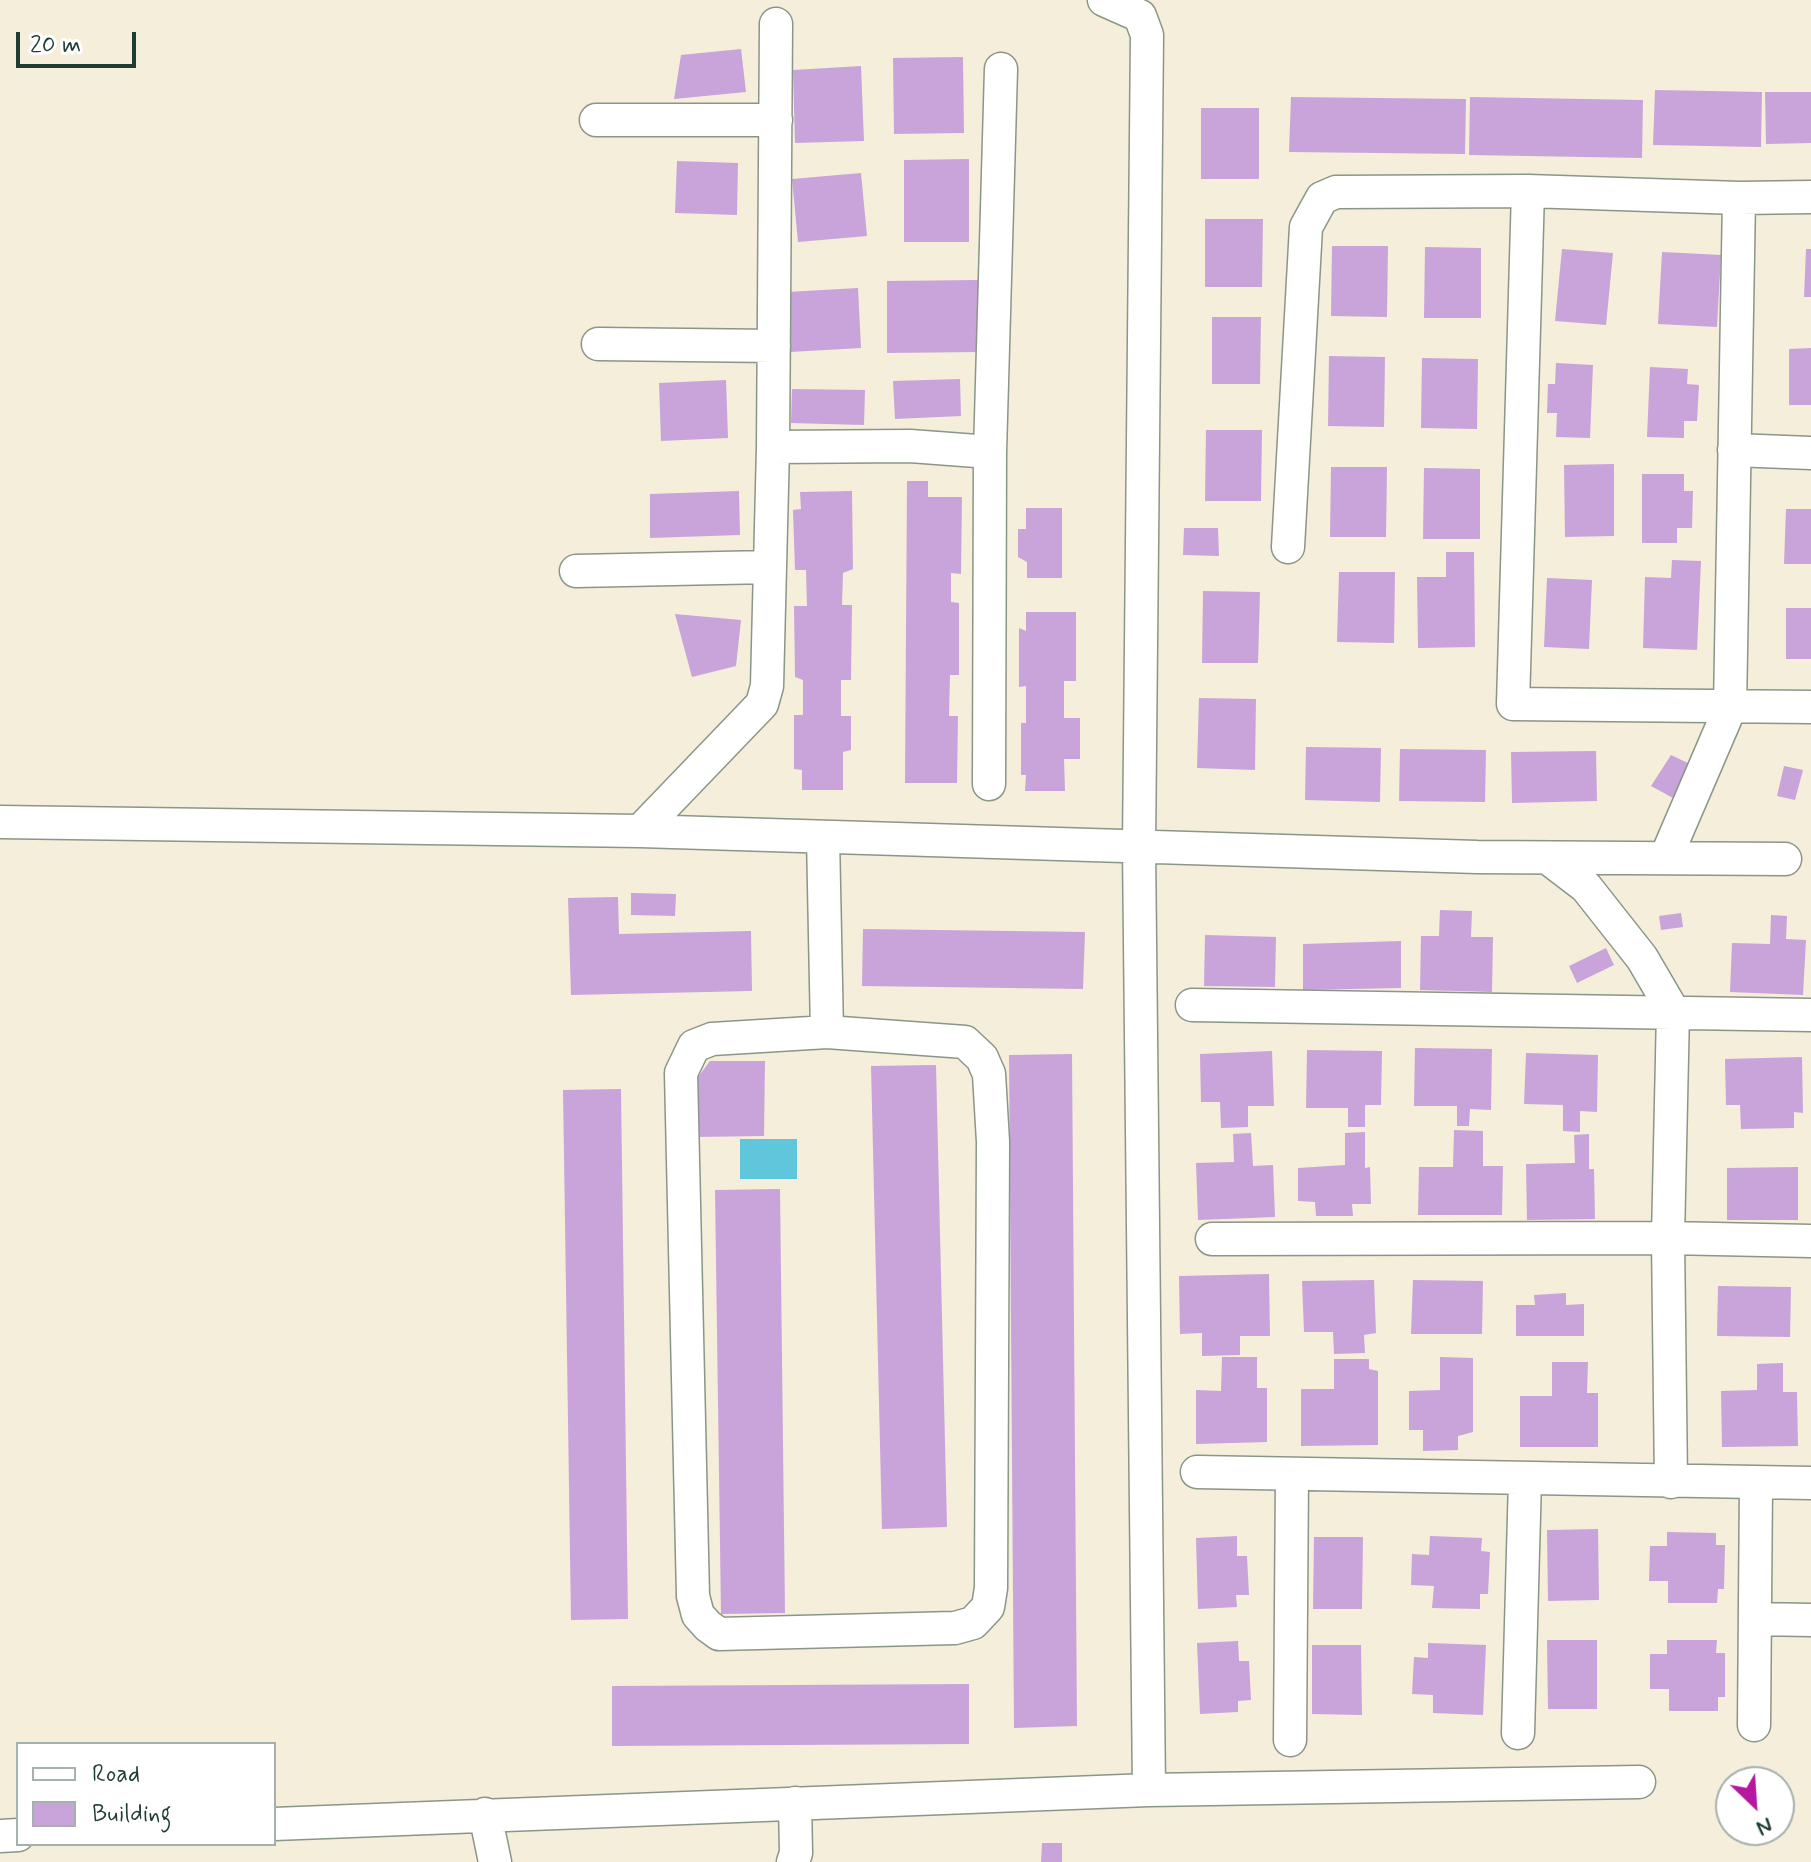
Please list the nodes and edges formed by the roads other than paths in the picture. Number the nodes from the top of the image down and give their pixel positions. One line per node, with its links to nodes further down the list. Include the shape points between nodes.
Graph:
1 (1104, 0): 2 (street)
2 (1140, 8): 25 (street, via 1147,43)
3 (776, 24): 6 (street)
4 (1001, 69): 14 (street)
5 (596, 120): 6 (street)
6 (776, 120): 11 (street)
7 (1528, 191): 9 (street); 16 (street, via 1336,192 1322,198 1306,227); 20 (street, via 1513,704)
8 (1811, 197): 9 (street)
9 (1739, 198): 13 (street)
10 (598, 344): 11 (street)
11 (774, 346): 12 (street)
12 (773, 447): 14 (street, via 910,446); 17 (street)
13 (1734, 450): 15 (street); 20 (street)
14 (990, 452): 21 (street)
15 (1811, 453)
16 (1288, 547)
17 (769, 567): 18 (street); 23 (street, via 767,686 762,704)
18 (576, 571)
19 (1811, 707): 20 (street)
20 (1730, 708): 26 (street)
21 (989, 784)
22 (0, 822): 23 (street)
23 (640, 831): 24 (street)
24 (823, 837): 25 (street); 32 (street)
25 (1139, 847): 27 (street); 48 (street)
26 (1666, 857): 27 (street); 28 (street)
27 (1548, 858): 30 (street, via 1586,887 1642,958)
28 (1785, 859)
29 (1192, 1005): 30 (street)
30 (1673, 1011): 31 (street); 33 (street)
31 (1811, 1015)
32 (827, 1032): 32 (street, via 712,1039 694,1046 681,1073 693,1596 698,1615 719,1634 955,1628 973,1623 988,1607 993,1158 989,1074 965,1042)
33 (1668, 1238): 34 (street); 35 (street); 39 (street)
34 (1212, 1239)
35 (1811, 1241)
36 (1197, 1472): 37 (street)
37 (1292, 1475): 38 (street); 46 (street)
38 (1525, 1479): 39 (street); 45 (street)
39 (1671, 1482): 40 (street)
40 (1756, 1483): 41 (street); 42 (street)
41 (1811, 1483)
42 (1755, 1619): 43 (street); 44 (street)
43 (1811, 1620)
44 (1754, 1725)
45 (1518, 1733)
46 (1290, 1740)
47 (1639, 1782): 48 (street)
48 (1149, 1790): 49 (street)
49 (795, 1803): 50 (street); 53 (street)
50 (485, 1814): 51 (street); 52 (street)
51 (276, 1824)
52 (495, 1862)
53 (793, 1862)

